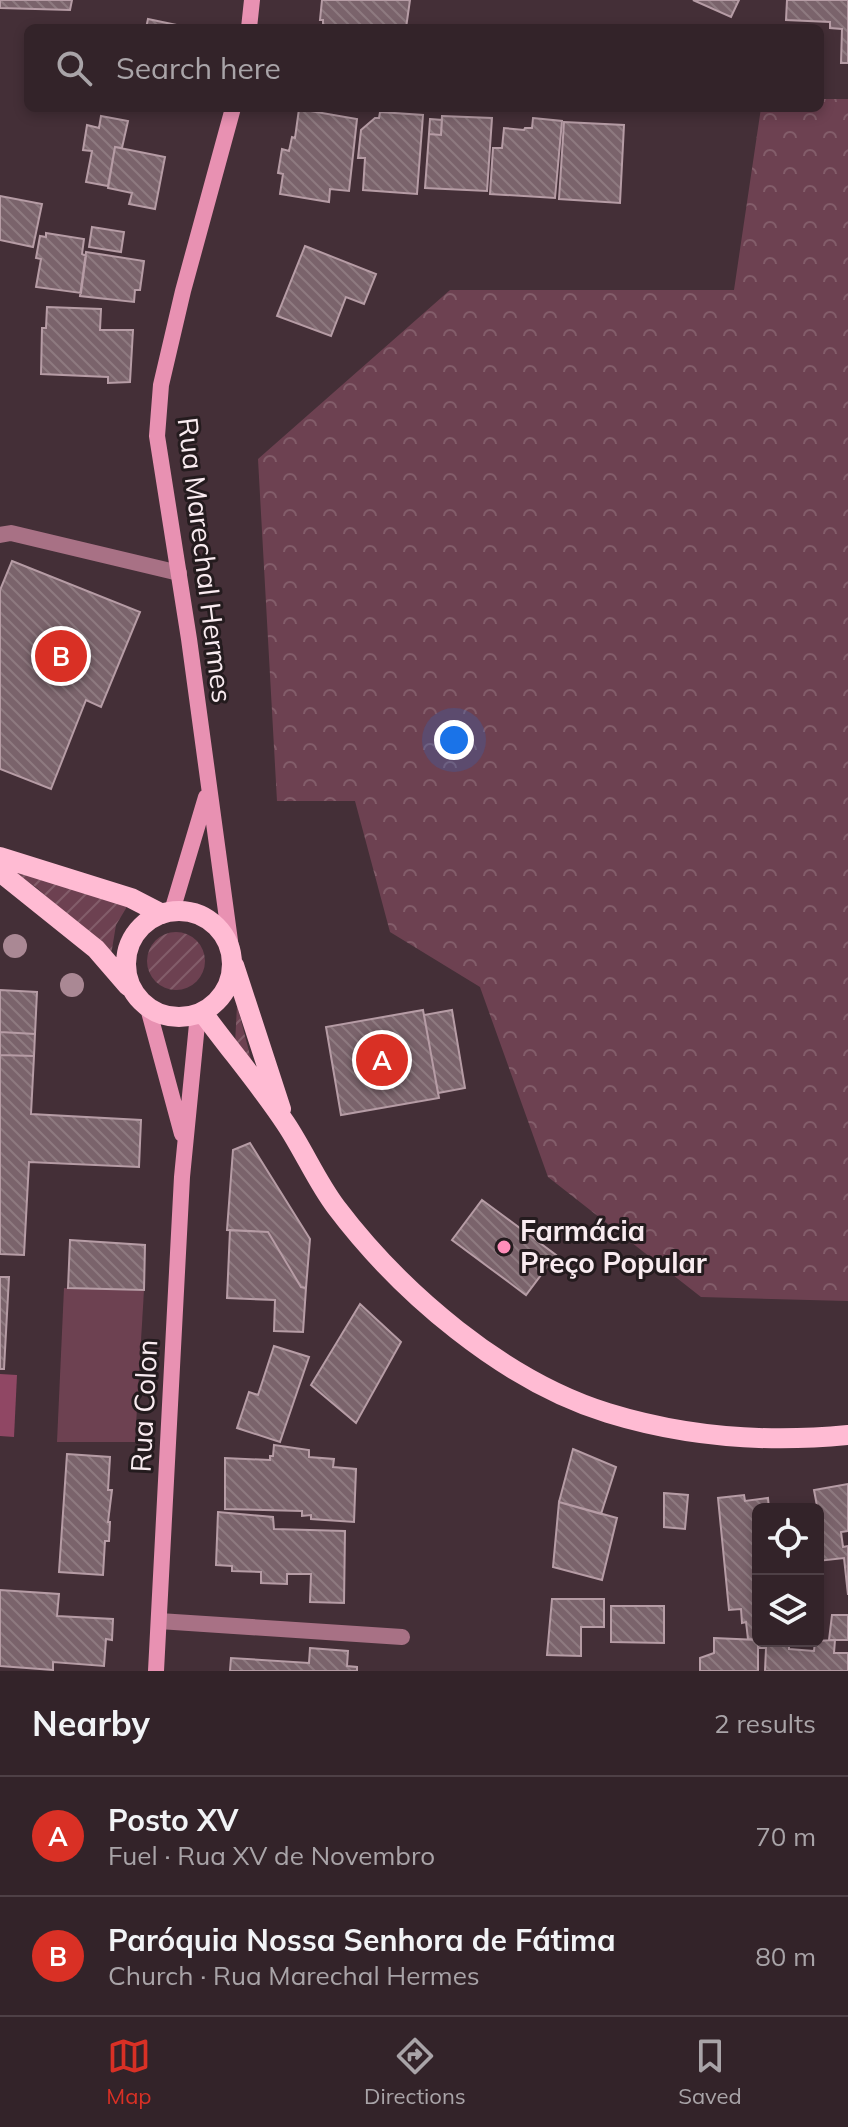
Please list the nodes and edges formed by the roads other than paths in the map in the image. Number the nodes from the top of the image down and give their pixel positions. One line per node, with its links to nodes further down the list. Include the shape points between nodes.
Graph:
1 (252, 0): 2 (street)
2 (249, 24)
3 (232, 112): 5 (street, Rua Marechal Hermes, via 161,385 157,436)
4 (0, 535): 5 (lane, via 11,533)
5 (179, 573): 6 (street, Rua Marechal Hermes)
6 (209, 788): 9 (street, Rua Marechal Hermes); 10 (street, Rua Marechal Hermes)
7 (0, 857): 9 (main road)
8 (0, 872): 11 (main road, via 96,949)
9 (167, 912): 10 (main road, via 198,914 212,922); 11 (main road, via 138,932 129,947 128,981)
10 (232, 955): 12 (main road, via 231,980 223,995); 13 (main road)
11 (142, 1003): 12 (main road, via 180,1018); 14 (street, Rua Colon)
12 (200, 1013): 13 (main road); 14 (street, Rua Colon)
13 (286, 1124): 15 (main road, via 335,1206 406,1285 452,1326 545,1387 606,1413 697,1433 755,1439)
14 (184, 1143): 16 (street, Rua Colon)
15 (848, 1435)
16 (159, 1621): 17 (lane); 18 (street, Rua Colon)
17 (402, 1637)
18 (156, 1671)

